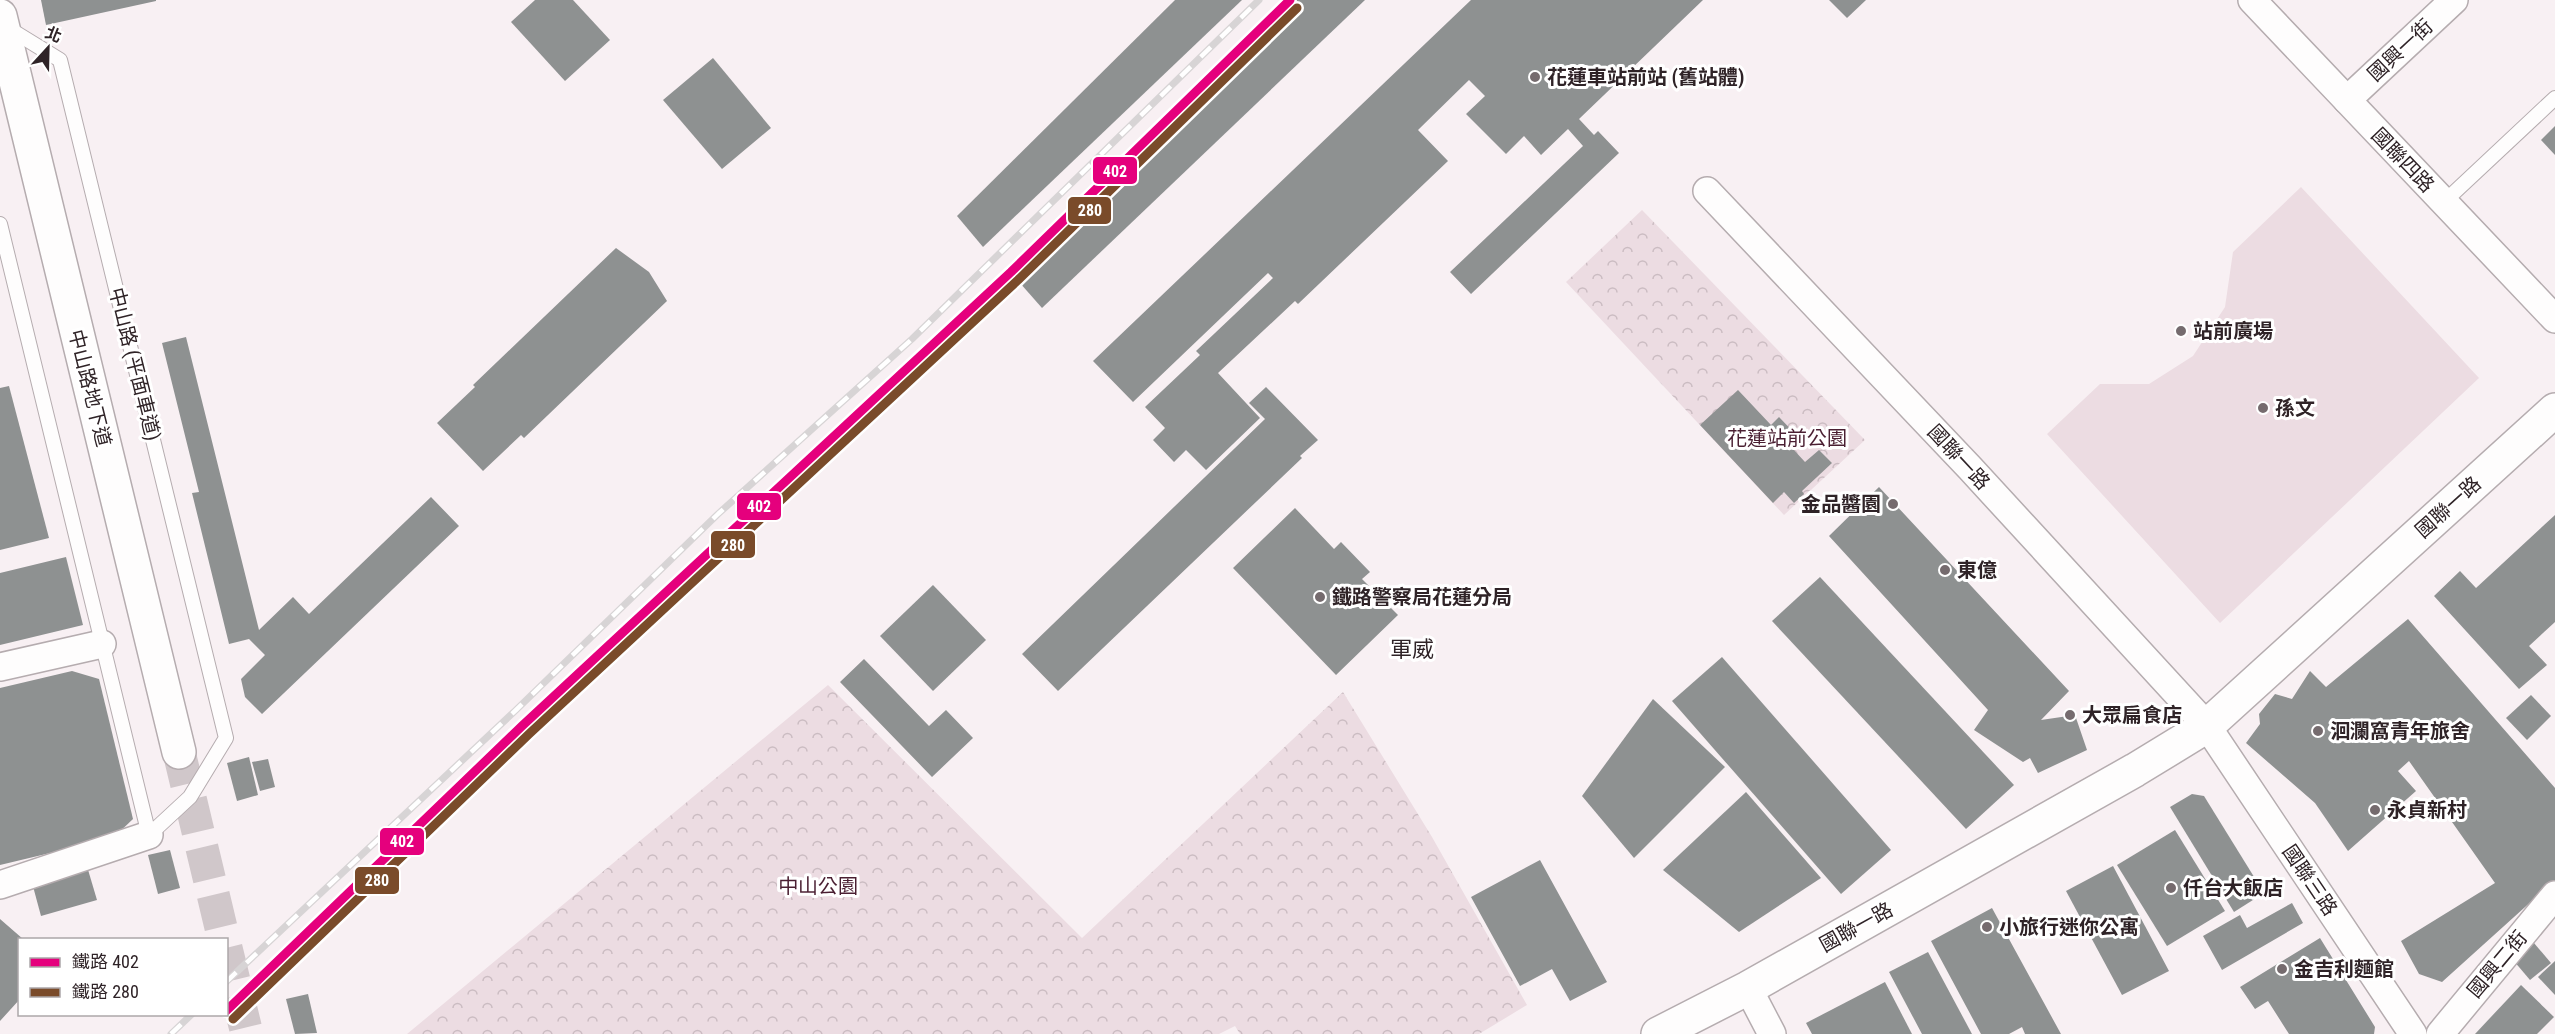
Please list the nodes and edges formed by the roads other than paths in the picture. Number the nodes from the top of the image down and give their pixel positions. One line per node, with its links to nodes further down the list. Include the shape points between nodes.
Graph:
1 (2252, 0): 5 (street, 國聯四路)
2 (2454, 0): 5 (street, 國興一街)
3 (1, 23): 14 (street, 中山路地下道); 15 (lane, 中山路 (平面車道), via 60,60 226,738 190,797)
4 (2555, 98): 7 (lane)
5 (2347, 100): 7 (street, 國聯四路)
6 (1707, 191): 13 (street, 國聯一路, via 1970,468)
7 (2444, 202): 9 (street, 國聯四路)
8 (0, 224): 11 (lane)
9 (2555, 319)
10 (2555, 410): 13 (street, 國聯一路)
11 (102, 644): 12 (street); 15 (lane)
12 (0, 668)
13 (2207, 726): 18 (street, 國聯一路); 21 (street, 國聯三路)
14 (179, 752)
15 (149, 835): 16 (street)
16 (0, 885)
17 (2555, 895): 22 (street, 國興二街)
18 (1748, 988): 19 (street, 國聯一路); 20 (street)
19 (1658, 1034)
20 (1772, 1034)
21 (2413, 1034)
22 (2440, 1034)

